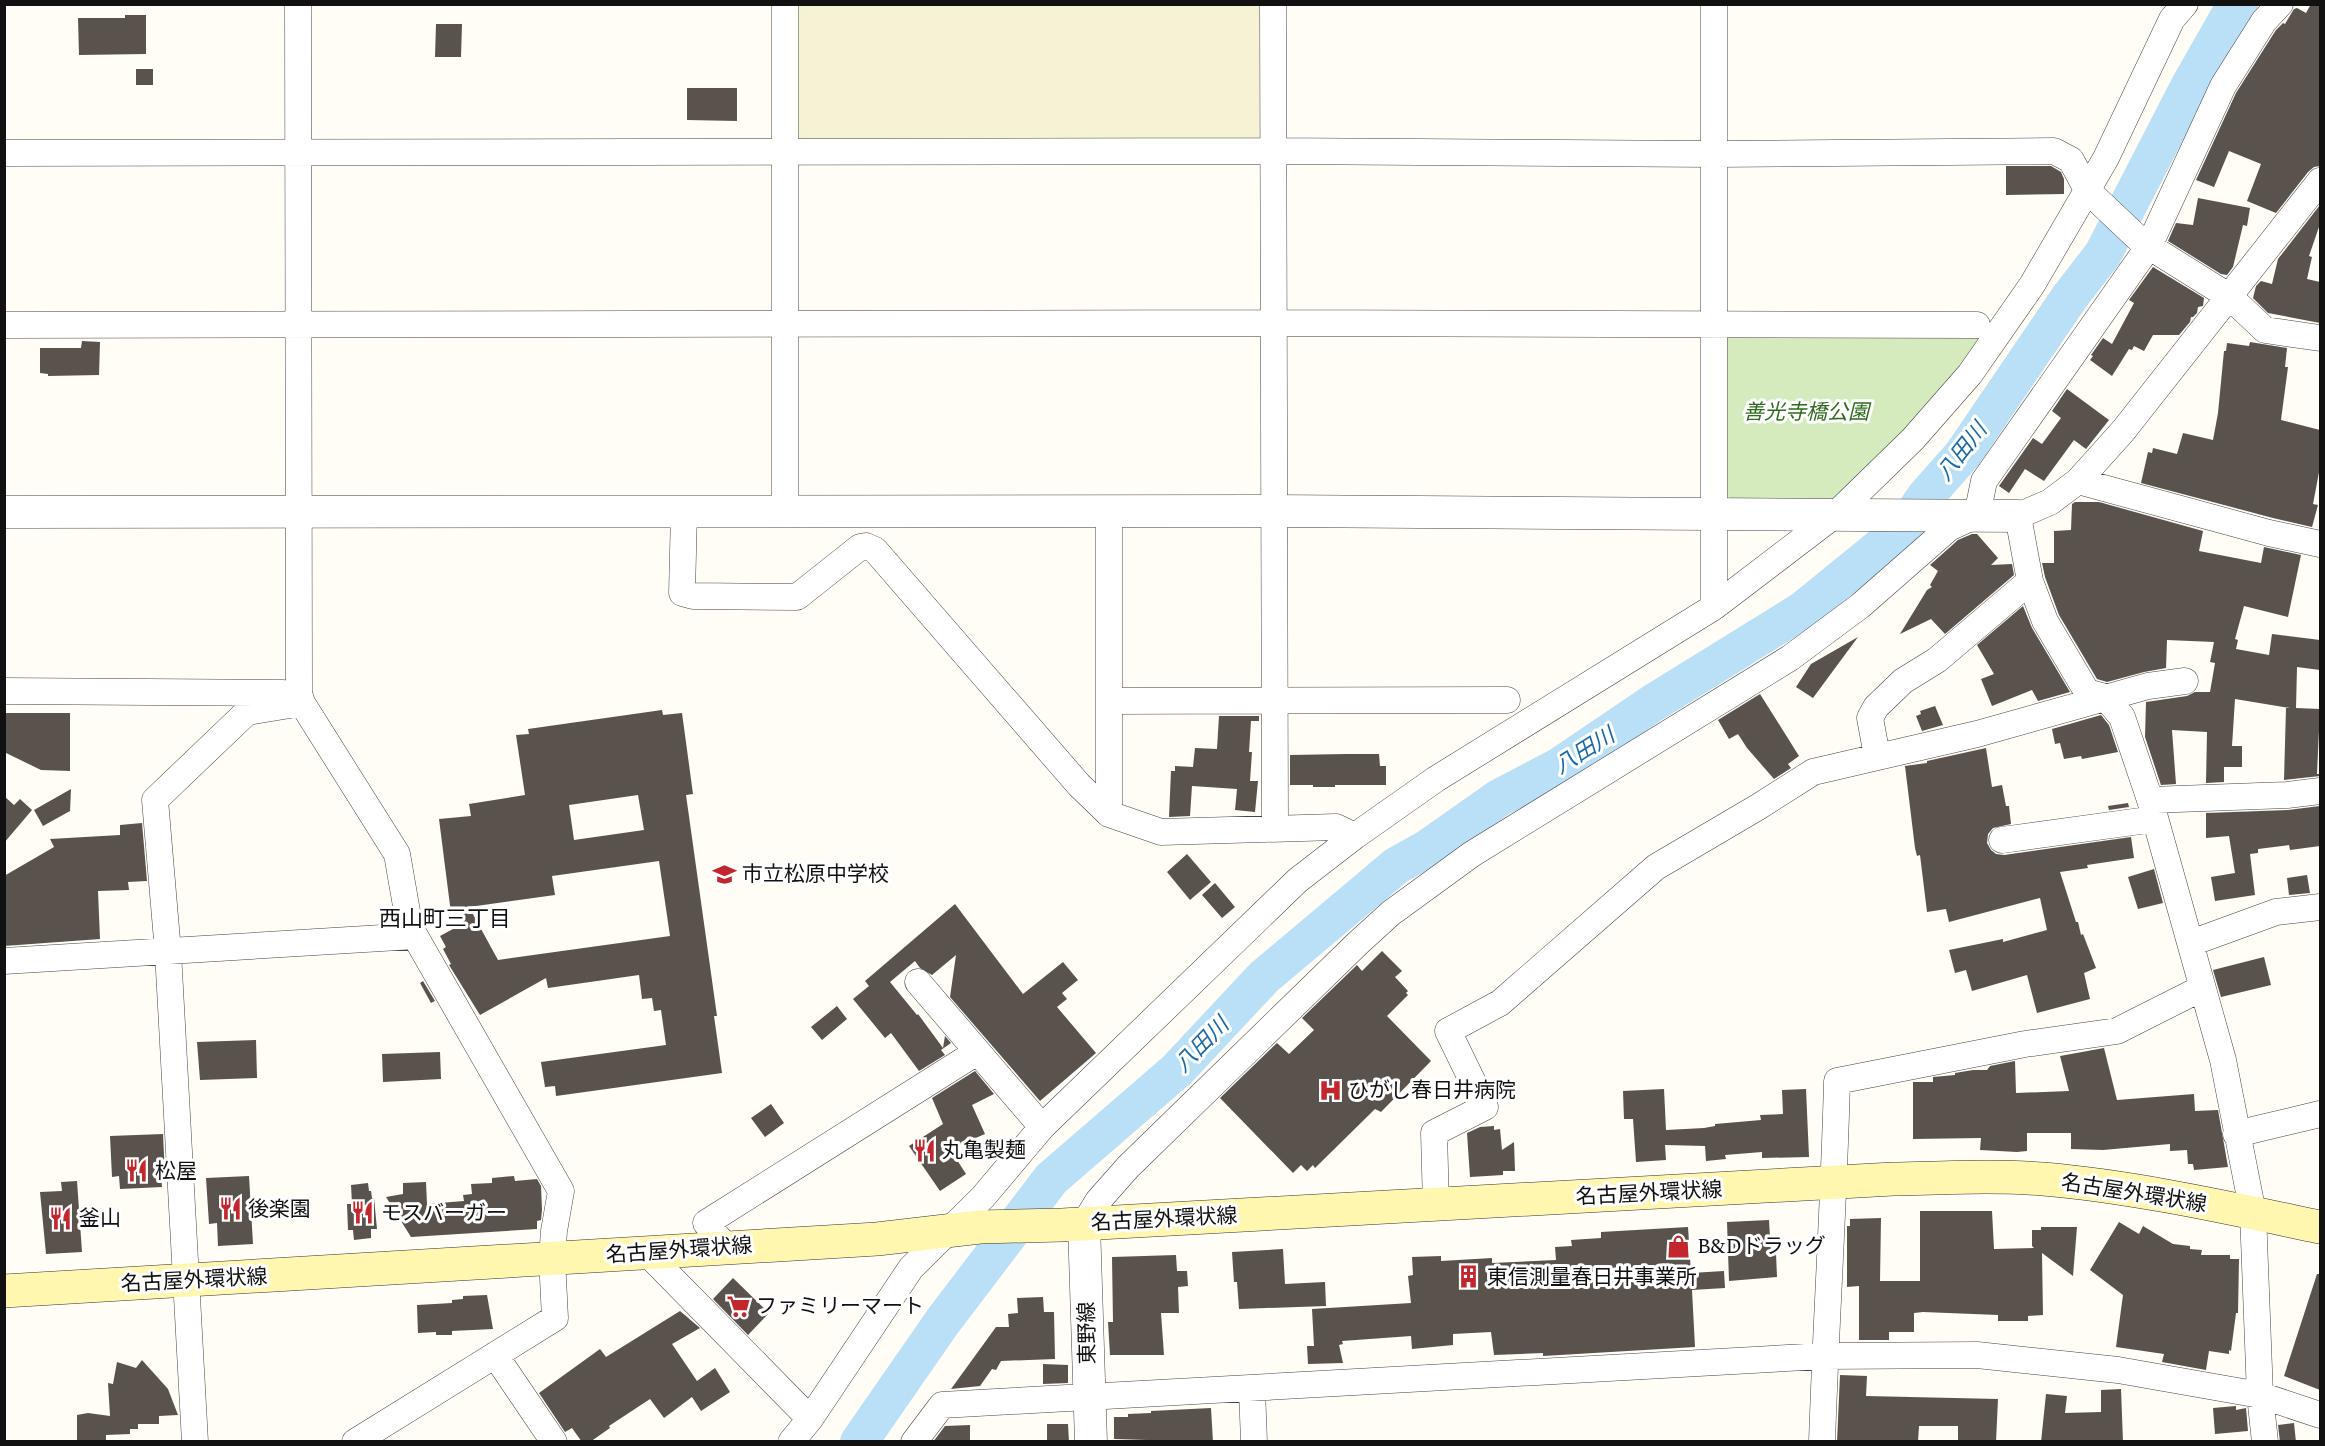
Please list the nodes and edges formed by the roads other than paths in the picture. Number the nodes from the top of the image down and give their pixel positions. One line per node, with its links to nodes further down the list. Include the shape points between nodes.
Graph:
1 (298, 4): 9 (street)
2 (784, 4): 10 (street)
3 (1273, 4): 7 (street)
4 (1714, 4): 11 (street)
5 (2185, 4): 13 (street, via 2172,19)
6 (2280, 4): 14 (street, via 2264,21 2223,86)
7 (1272, 152): 10 (street); 11 (street); 16 (street)
8 (4, 153): 9 (street)
9 (299, 153): 10 (street); 17 (street)
10 (783, 153): 19 (street)
11 (1713, 154): 13 (street, via 2054,151 2071,160); 21 (street)
12 (2320, 181): 15 (street)
13 (2089, 191): 14 (street); 31 (street, via 2032,285 1971,374 1913,439)
14 (2146, 244): 15 (street); 32 (street, via 1984,481)
15 (2230, 297): 22 (street, via 2265,330); 23 (street)
16 (1273, 323): 19 (street); 21 (street); 26 (street)
17 (299, 324): 18 (street); 19 (street); 29 (street)
18 (4, 325)
19 (784, 325): 24 (street)
20 (1977, 325): 21 (street)
21 (1714, 326): 30 (street)
22 (2320, 338)
23 (2078, 481): 33 (street, via 2050,502); 34 (street)
24 (785, 511): 25 (street); 28 (street)
25 (1108, 511): 26 (street); 42 (street)
26 (1273, 511): 30 (street); 43 (street)
27 (4, 512): 29 (street)
28 (684, 512): 29 (street); 47 (street, via 682,593 693,596 797,597 860,547 875,550 1079,785)
29 (299, 513): 39 (street)
30 (1713, 513): 31 (street); 36 (street)
31 (1836, 514): 32 (street); 36 (street)
32 (1977, 515): 33 (street); 65 (street, via 1949,528 1860,606 1790,658 1472,854 1391,913)
33 (2018, 516): 35 (street)
34 (2320, 544)
35 (2030, 581): 40 (street, via 2045,621 2087,692); 44 (street, via 1937,660 1903,681 1876,707 1870,718)
36 (1714, 607): 49 (street, via 1436,779)
37 (2185, 681): 40 (street)
38 (4, 691): 39 (street)
39 (301, 698): 52 (street, via 397,854 408,923); 54 (street, via 247,712 155,800)
40 (2105, 698): 44 (street, via 1977,734); 46 (street, via 2122,717)
41 (1507, 700): 43 (street)
42 (1109, 701): 43 (street); 47 (street)
43 (1274, 701): 48 (street)
44 (1877, 756): 63 (street, via 1813,771 1656,867 1500,1003 1448,1031 1485,1107 1434,1133)
45 (2320, 791): 46 (street)
46 (2152, 810): 50 (street); 53 (street)
47 (1109, 814): 48 (street, via 1161,832)
48 (1275, 829): 49 (street, via 1336,827)
49 (1355, 836): 60 (street, via 1298,880)
50 (2002, 840)
51 (2320, 907): 53 (street, via 2276,912)
52 (415, 936): 54 (street); 70 (street, via 561,1191)
53 (2191, 943): 57 (street)
54 (168, 952): 55 (street); 71 (street)
55 (4, 961)
56 (918, 982): 58 (street)
57 (2202, 988): 61 (street, via 2223,1060); 62 (street, via 2116,1031 2025,1044 1837,1081)
58 (977, 1052): 60 (street); 68 (street, via 706,1223)
59 (2320, 1114): 61 (street)
60 (1042, 1127): 67 (street)
61 (2236, 1134): 64 (street)
62 (1834, 1183): 63 (main road, 名古屋外環状線); 64 (main road, 名古屋外環状線, via 1988,1177 2042,1179 2123,1188); 74 (street)
63 (1436, 1205): 65 (main road, 名古屋外環状線)
64 (2253, 1214): 66 (main road, 名古屋外環状線); 76 (street)
65 (1073, 1225): 67 (main road, 名古屋外環状線); 77 (street, 東野線)
66 (2320, 1227)
67 (949, 1231): 68 (main road, 名古屋外環状線); 79 (street, via 911,1268)
68 (726, 1247): 69 (main road, 名古屋外環状線)
69 (646, 1253): 70 (main road, 名古屋外環状線); 79 (street)
70 (552, 1258): 71 (main road, 名古屋外環状線); 73 (street, via 555,1318)
71 (186, 1280): 72 (main road, 名古屋外環状線); 81 (street)
72 (4, 1291)
73 (495, 1354): 80 (street); 82 (street)
74 (1824, 1356): 75 (street); 76 (street, via 1977,1355 2118,1370); 87 (street)
75 (1252, 1389): 77 (street); 86 (street)
76 (2260, 1395): 78 (street); 88 (street)
77 (1089, 1397): 84 (street, via 942,1405); 85 (street, 東野線)
78 (2320, 1415)
79 (810, 1419): 83 (street)
80 (362, 1440)
81 (195, 1442)
82 (554, 1442)
83 (791, 1442)
84 (914, 1442)
85 (1090, 1442)
86 (1254, 1442)
87 (1822, 1442)
88 (2265, 1442)

